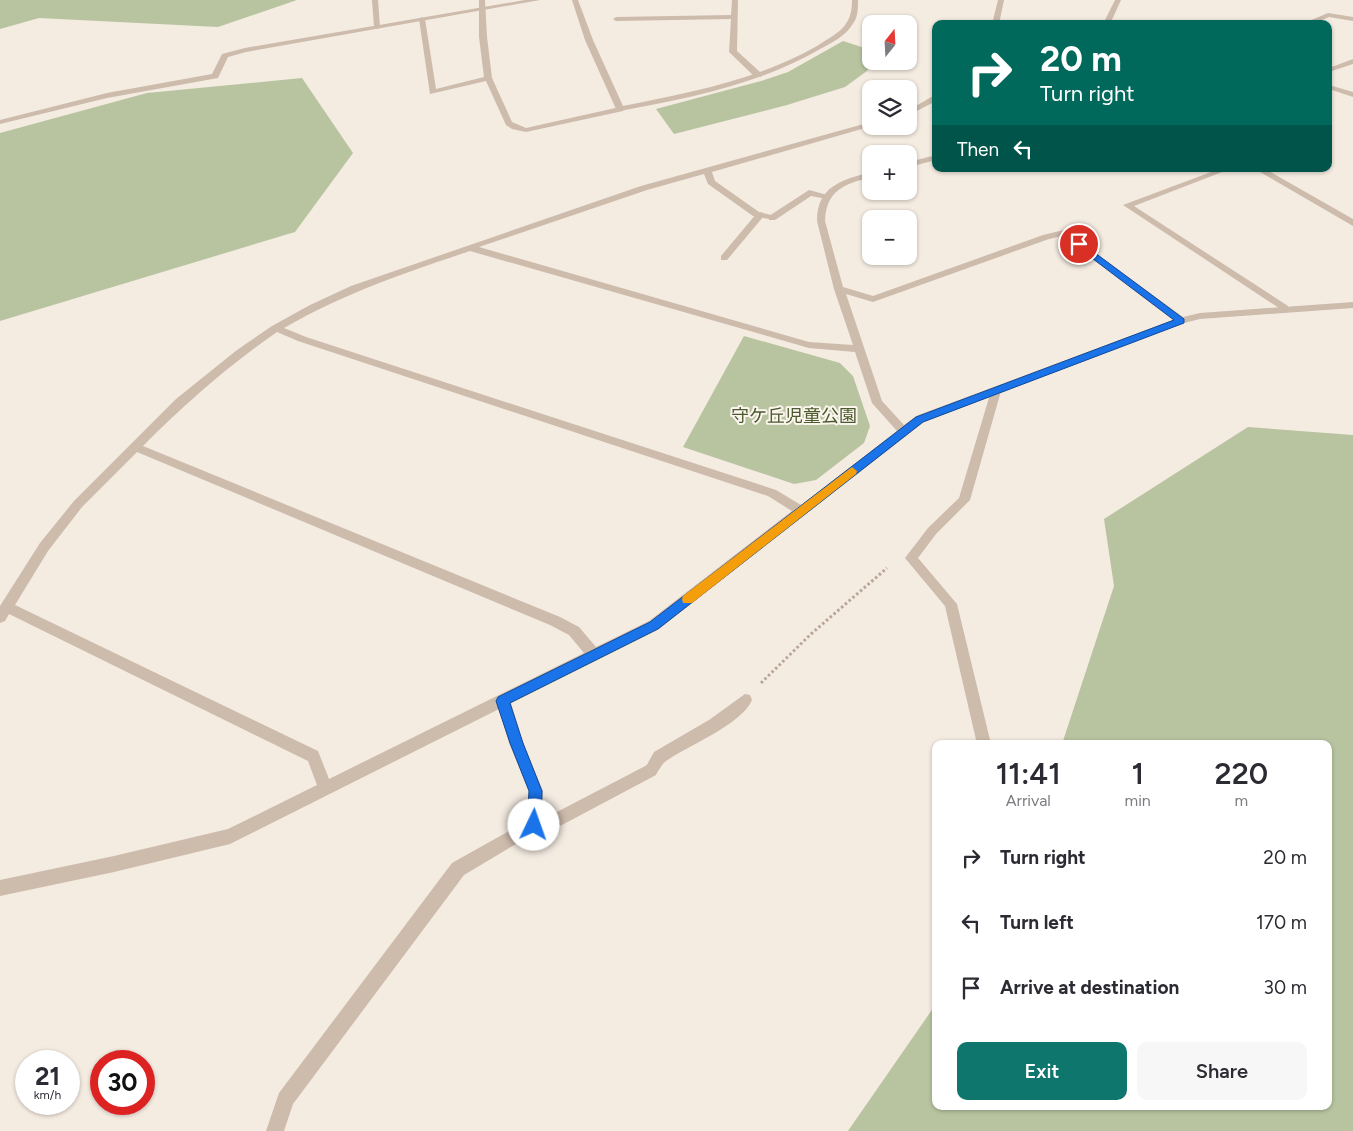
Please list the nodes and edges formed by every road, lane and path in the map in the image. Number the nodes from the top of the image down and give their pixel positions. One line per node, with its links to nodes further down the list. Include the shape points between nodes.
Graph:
1 (375, 0): 17 (street)
2 (482, 0): 9 (street)
3 (537, 0): 9 (street)
4 (575, 0): 25 (street)
5 (735, 0): 10 (street)
6 (855, 0): 20 (street, via 855,12 846,29 788,64)
7 (1001, 0): 14 (street)
8 (1117, 0): 15 (street)
9 (483, 9): 11 (street); 21 (street)
10 (734, 16): 12 (street); 20 (street, via 733,52)
11 (422, 19): 17 (street); 21 (street, via 433,92)
12 (616, 19)
13 (1353, 19): 16 (street, via 1328,15)
14 (996, 20)
15 (1108, 20)
16 (1316, 20)
17 (377, 27): 27 (street, via 245,50 225,56 215,76 99,96)
18 (1353, 61): 19 (street)
19 (1332, 69)
20 (758, 75): 25 (street)
21 (488, 78): 25 (street, via 509,122 526,130)
22 (1332, 88): 23 (street)
23 (1353, 95)
24 (932, 100): 26 (street)
25 (620, 109)
26 (917, 109)
27 (0, 122)
28 (862, 127): 31 (street)
29 (932, 158): 30 (street)
30 (917, 163)
31 (707, 170): 36 (street, via 712,182); 38 (street, via 644,188)
32 (1218, 172): 42 (street, via 1126,205)
33 (1264, 172): 37 (street)
34 (862, 177): 35 (street, via 842,185)
35 (827, 196): 36 (street, via 809,193 772,218); 40 (street, via 820,210 821,221)
36 (760, 215): 39 (street)
37 (1353, 223)
38 (471, 248): 44 (street, via 354,288); 45 (street, via 809,345)
39 (724, 258)
40 (839, 289): 43 (street, via 873,299 1064,233); 45 (street)
41 (1353, 305): 42 (street)
42 (1285, 308): 43 (street, via 1200,316)
43 (1181, 321): 46 (street)
44 (276, 328): 48 (street, via 180,402); 49 (street, via 772,493)
45 (858, 349): 47 (street, via 877,403)
46 (996, 391): 47 (street, via 920,419); 50 (street, via 964,500 932,530)
47 (903, 431): 49 (street)
48 (135, 447): 51 (street, via 44,546); 52 (street, via 555,620 574,632)
49 (802, 511): 52 (street, via 654,625)
50 (911, 558): 53 (path, via 892,564 811,634); 55 (street, via 951,604)
51 (3, 612): 56 (street, via 313,756)
52 (594, 655): 54 (street)
53 (745, 700): 57 (street, via 714,725 659,757 651,770 557,820)
54 (502, 701): 56 (street); 57 (street, via 536,791)
55 (983, 740)
56 (326, 788): 58 (street, via 230,836)
57 (534, 825): 59 (street, via 458,869 302,1074 285,1099)
58 (0, 888)
59 (275, 1131)

